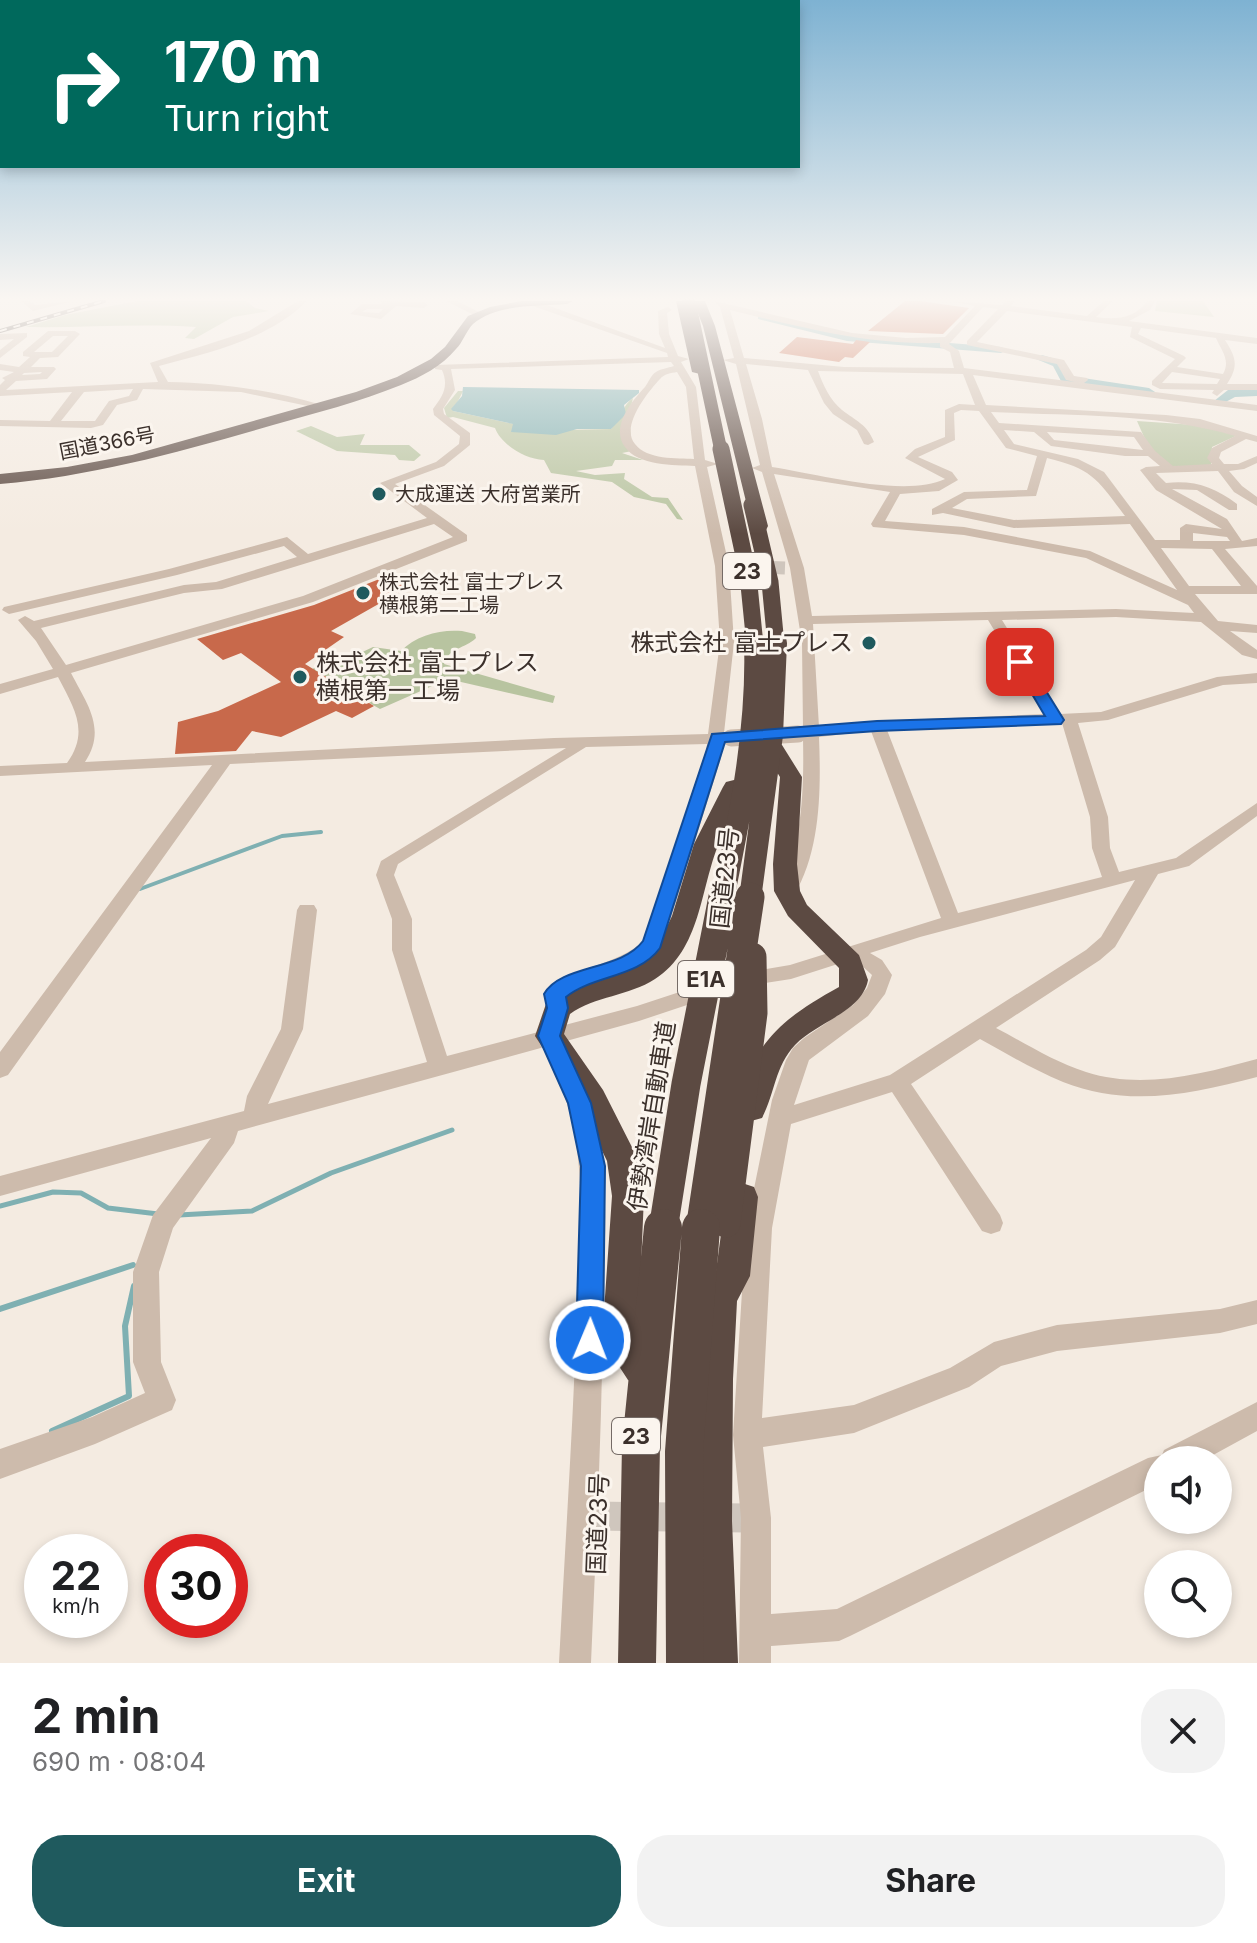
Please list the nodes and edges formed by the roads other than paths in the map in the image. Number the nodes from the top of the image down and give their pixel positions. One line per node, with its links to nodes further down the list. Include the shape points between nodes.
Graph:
1 (88, 379): 24 (street, via 75,380)
2 (162, 379): 20 (street)
3 (402, 379): 30 (highway, 国道366号)
4 (451, 379): 55 (street, via 439,415 466,435 464,445 440,464 386,483)
5 (656, 379): 42 (street, via 639,396 623,430 625,439 657,460)
6 (687, 379): 42 (street)
7 (701, 379): 91 (highway, 国道23号 / 23, via 750,592 750,715)
8 (702, 379): 121 (highway, 伊勢湾岸自動車道 / E1A, bridge, via 746,551 755,628 754,708 734,843 686,1088 652,1320 637,1506)
9 (719, 379): 122 (highway, E1A, bridge, via 771,586 776,669 771,750 701,1217 685,1417)
10 (726, 379): 87 (highway, 国道23号 / 23, via 779,634)
11 (744, 379): 44 (street, via 757,419)
12 (815, 379): 38 (street, via 840,414 858,423)
13 (968, 379): 29 (street)
14 (1024, 379): 28 (street)
15 (1076, 379): 22 (street)
16 (1160, 379): 22 (street, via 1156,383)
17 (1211, 379): 19 (street)
18 (1227, 379): 19 (street)
19 (1225, 382): 22 (street); 23 (street); 28 (street)
20 (164, 384): 21 (street); 30 (street, via 282,394)
21 (140, 385): 24 (street); 34 (street, via 133,398 113,403 99,423)
22 (1160, 386)
23 (1257, 387)
24 (78, 389): 26 (street); 34 (street)
25 (0, 391): 26 (street)
26 (39, 392): 27 (street)
27 (30, 402)
28 (1208, 402): 31 (street)
29 (981, 406): 35 (street); 37 (street, via 1166,418); 49 (street, via 952,409 951,438 911,456 952,480 935,488)
30 (318, 407): 46 (highway, 国道366号, via 146,457)
31 (1257, 408)
32 (21, 413): 33 (street)
33 (6, 424): 34 (street)
34 (53, 424)
35 (993, 426): 36 (street); 40 (street, via 1010,446)
36 (1037, 428): 39 (street, via 1051,443); 39 (street, via 1137,434)
37 (1251, 437): 43 (street, via 1216,450)
38 (868, 442)
39 (1151, 453): 45 (street)
40 (1043, 455): 53 (street, via 1032,493 964,496); 56 (street, via 1074,461 1100,474)
41 (1257, 459): 43 (street)
42 (706, 463): 85 (street, via 728,566)
43 (1218, 468): 45 (street); 50 (street)
44 (761, 469): 49 (street); 74 (street)
45 (1170, 469): 47 (street, via 1146,470)
46 (1, 482)
47 (1160, 487): 52 (street, via 1206,487); 54 (street)
48 (1257, 487): 50 (street)
49 (897, 491): 59 (street, via 877,524)
50 (1244, 492): 51 (street)
51 (1256, 501): 52 (street)
52 (1233, 507): 54 (street)
53 (940, 509): 58 (street); 59 (street)
54 (1204, 511): 60 (street, via 1223,522)
55 (437, 519): 67 (street); 79 (street, via 462,538 308,599)
56 (1131, 520): 57 (street); 63 (street)
57 (1069, 522): 58 (street); 66 (street)
58 (1014, 524): 61 (street)
59 (922, 528): 61 (street)
60 (1235, 539): 62 (street); 64 (street, via 1186,528); 65 (street)
61 (1022, 541): 66 (street)
62 (1257, 542)
63 (1152, 544): 64 (street); 71 (street)
64 (1187, 544): 65 (street)
65 (1215, 544): 70 (street)
66 (1090, 555): 71 (street)
67 (307, 560): 68 (street, via 287,541); 69 (street, via 217,586)
68 (172, 572): 69 (street); 72 (street)
69 (184, 589): 76 (street)
70 (1254, 590): 71 (street)
71 (1189, 596): 75 (street)
72 (4, 607): 76 (street)
73 (992, 615): 74 (street); 75 (street, via 1116,613); 82 (street)
74 (806, 620): 84 (street, via 811,664)
75 (1208, 622): 77 (street); 78 (street)
76 (34, 625): 79 (street)
77 (1257, 629)
78 (1257, 655)
79 (61, 674): 81 (street); 89 (street, via 85,717 88,735)
80 (1257, 678): 82 (street, via 1222,680 1119,714)
81 (0, 689)
82 (1062, 720): 83 (street); 94 (street, via 1099,817 1101,848)
83 (877, 726): 84 (street); 97 (street)
84 (804, 734): 85 (street, bridge); 95 (street, via 812,782 799,870)
85 (724, 738): 86 (street); 99 (street, via 653,943 608,971 567,984 555,994)
86 (580, 743): 88 (street); 101 (street, via 390,861 385,875 402,919 402,950)
87 (774, 750): 95 (highway, via 791,777); 110 (highway, 国道23号 / 23, bridge, via 751,918 753,1013)
88 (224, 761): 89 (street); 103 (street)
89 (73, 766): 90 (street)
90 (0, 771)
91 (734, 787): 99 (highway, via 706,844 667,956 643,974 572,998); 112 (highway, 国道23号 / 23, bridge, via 662,1210)
92 (1253, 815): 93 (street, via 1182,862)
93 (1149, 873): 94 (street); 100 (street, via 1101,949)
94 (1113, 882): 97 (street)
95 (787, 891): 98 (highway, via 797,910)
96 (307, 910): 105 (street, via 292,1029 258,1096)
97 (952, 922): 98 (street)
98 (842, 954): 99 (street, via 791,972); 106 (street, via 876,963 882,975 879,989 867,1008 798,1057); 110 (highway, via 854,969 851,993 792,1028 769,1056 756,1085 733,1276)
99 (553, 1022): 101 (street); 112 (highway, via 623,1161 628,1196 620,1340); 119 (street, via 593,1166 588,1516)
100 (979, 1029): 102 (street, via 1084,1080 1116,1088 1188,1087); 104 (street)
101 (440, 1068): 105 (street)
102 (1257, 1068)
103 (0, 1069)
104 (897, 1082): 106 (street); 109 (street)
105 (254, 1118): 107 (street)
106 (781, 1118): 114 (street, via 759,1228)
107 (227, 1125): 108 (street); 116 (street, via 226,1136 167,1216 146,1272 147,1362 162,1400)
108 (0, 1186)
109 (991, 1223)
110 (720, 1298): 123 (highway, 国道23号 / 23, via 710,1556)
111 (1257, 1312): 114 (street, via 1220,1321 1057,1338 994,1355 959,1378 854,1419)
112 (641, 1368): 120 (highway, 国道23号 / 23, via 631,1495)
113 (1257, 1416): 115 (street)
114 (747, 1435): 118 (street, via 757,1580)
115 (1200, 1446)
116 (0, 1464)
117 (1144, 1475): 118 (street, via 839,1625)
118 (753, 1631): 124 (street)
119 (575, 1663)
120 (629, 1663)
121 (637, 1663)
122 (685, 1663)
123 (716, 1663)
124 (755, 1663)

